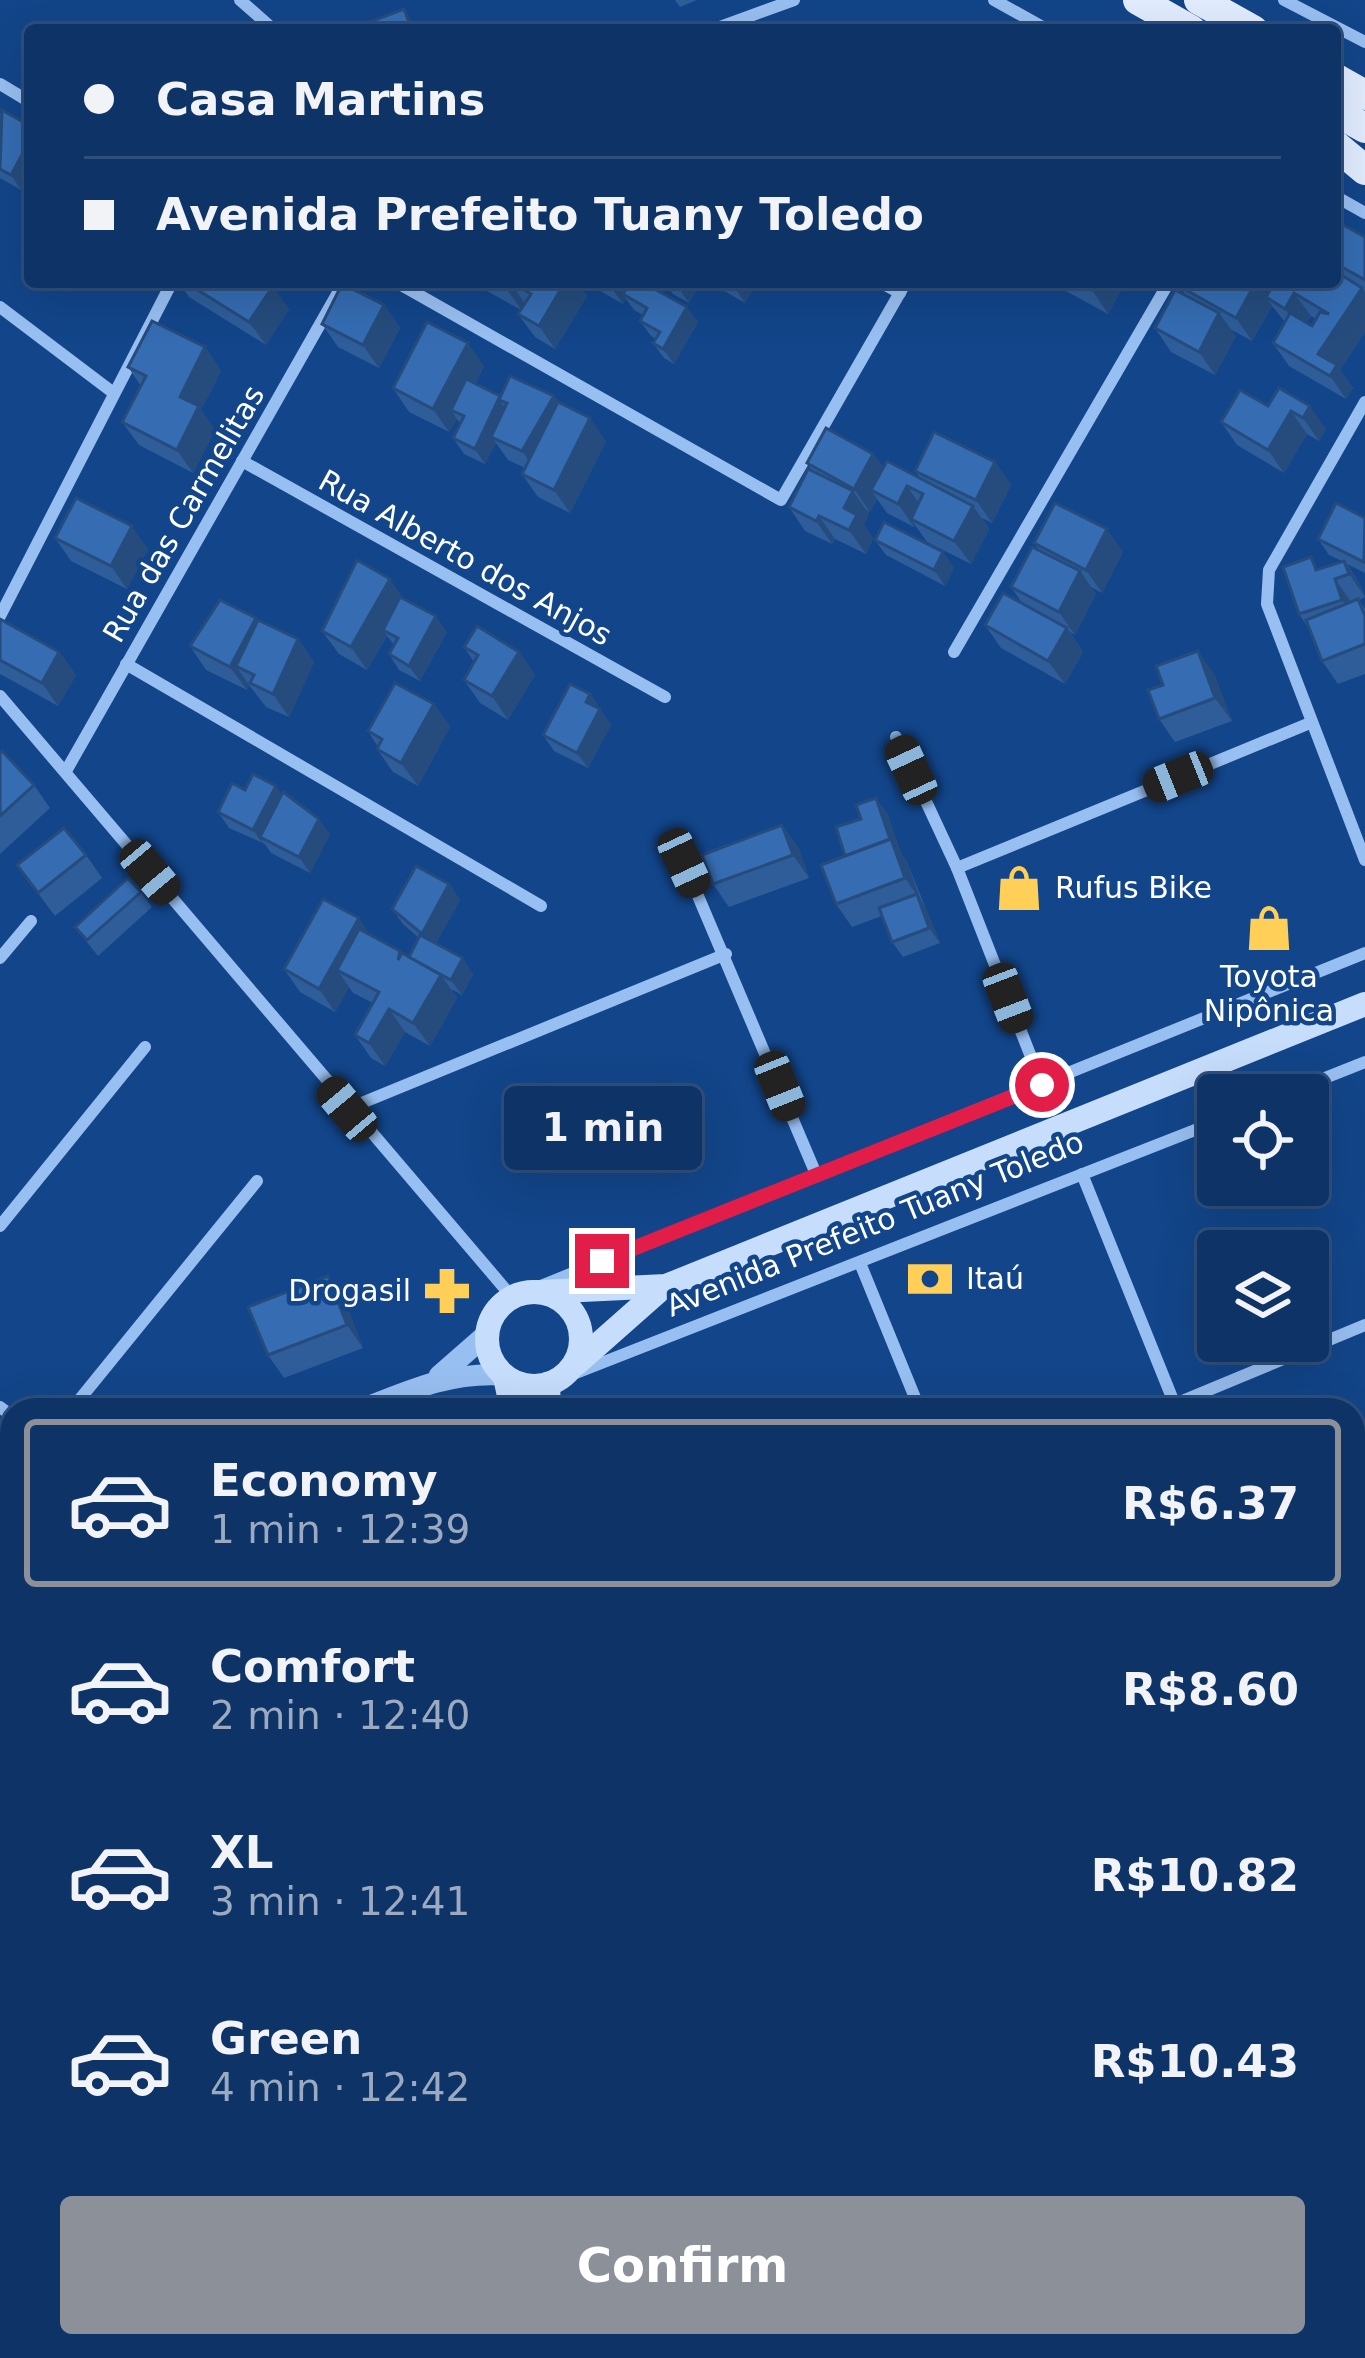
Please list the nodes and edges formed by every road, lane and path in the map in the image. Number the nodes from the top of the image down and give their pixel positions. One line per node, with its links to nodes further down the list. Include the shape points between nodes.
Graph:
1 (240, 0): 7 (street)
2 (794, 0): 8 (street)
3 (994, 0): 9 (street)
4 (1138, 0): 10 (main road)
5 (1199, 0): 11 (main road)
6 (1284, 0): 12 (street)
7 (267, 24)
8 (728, 24)
9 (1036, 24)
10 (1180, 24)
11 (1243, 24)
12 (1330, 24)
13 (1341, 151): 14 (main road)
14 (1365, 170)
15 (169, 288): 21 (street)
16 (341, 288): 23 (street, Rua das Carmelitas)
17 (407, 288): 18 (street, via 781,500)
18 (902, 288)
19 (1166, 288): 25 (street)
20 (0, 308): 21 (street)
21 (111, 392): 24 (street)
22 (1365, 403): 29 (street, via 1269,570 1267,604)
23 (242, 461): 26 (street, Rua das Carmelitas); 28 (street, Rua Alberto dos Anjos)
24 (2, 607)
25 (954, 652)
26 (126, 664): 31 (street, Rua das Carmelitas); 35 (street)
27 (0, 696): 31 (street)
28 (665, 697)
29 (1310, 723): 32 (street); 34 (street)
30 (896, 737): 34 (street)
31 (66, 771): 45 (street)
32 (1365, 860)
33 (684, 863): 38 (street)
34 (957, 868): 44 (street)
35 (541, 906)
36 (31, 921): 39 (street)
37 (1365, 952): 44 (street)
38 (726, 954): 45 (street); 47 (street)
39 (0, 958)
40 (1365, 1004): 52 (main road, Avenida Prefeito Tuany Toledo)
41 (145, 1047): 50 (street)
42 (1365, 1062): 43 (street)
43 (1329, 1076)
44 (1042, 1085): 47 (street)
45 (347, 1109): 53 (street)
46 (1197, 1128): 48 (street, Avenida Prefeito Tuany Toledo)
47 (816, 1174): 53 (street)
48 (1082, 1174): 51 (street, Avenida Prefeito Tuany Toledo); 64 (street)
49 (256, 1181): 59 (street)
50 (0, 1226)
51 (860, 1262): 57 (street, Avenida Prefeito Tuany Toledo); 63 (street)
52 (665, 1286): 53 (main road, Avenida Prefeito Tuany Toledo); 57 (main road, Avenida Prefeito Tuany Toledo)
53 (523, 1295): 55 (main road, via 494,1312); 57 (main road, via 563,1302 578,1322 580,1347)
54 (1365, 1325): 65 (street)
55 (487, 1334): 56 (main road); 58 (street)
56 (504, 1376): 57 (main road, via 526,1386); 58 (street); 61 (main road)
57 (557, 1378): 62 (main road)
58 (434, 1380): 60 (street)
59 (81, 1398)
60 (390, 1398)
61 (509, 1398)
62 (552, 1398)
63 (915, 1398)
64 (1172, 1398)
65 (1197, 1398)

